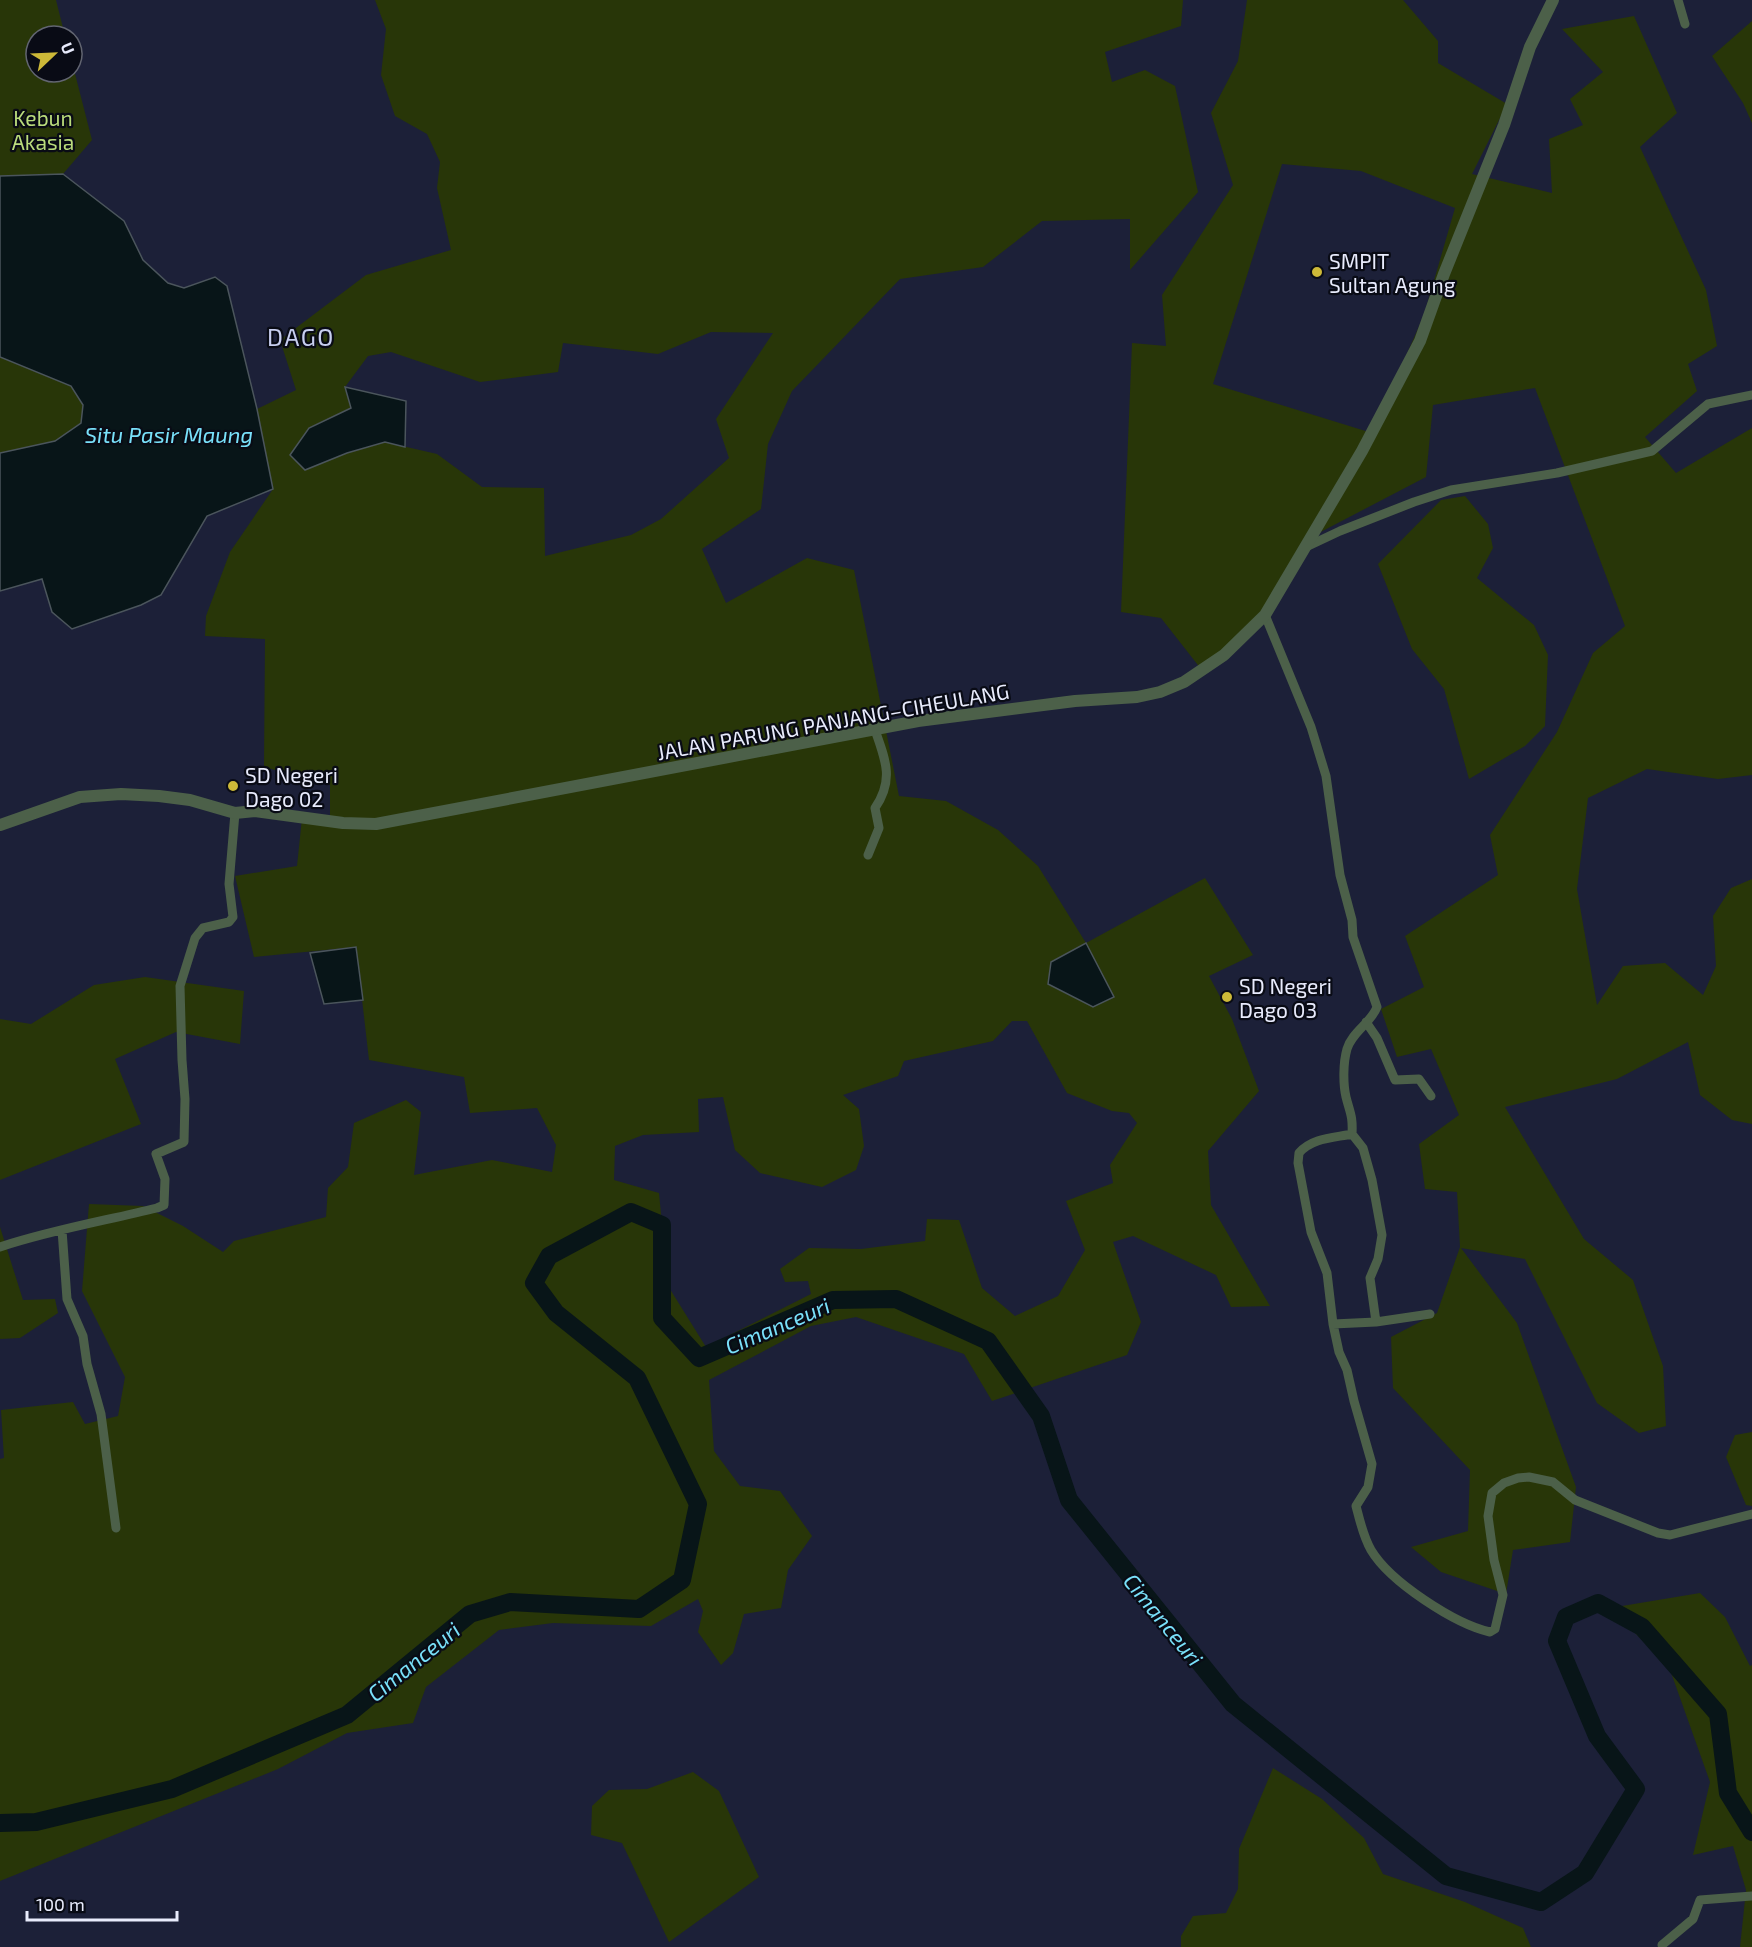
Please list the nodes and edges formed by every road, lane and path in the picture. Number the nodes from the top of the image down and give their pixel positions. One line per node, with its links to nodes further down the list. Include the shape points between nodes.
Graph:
1 (1553, 0): 5 (street, JALAN PARUNG PANJANG–CIHEULANG, via 1530,47 1420,341 1362,451)
2 (1678, 0): 3 (street)
3 (1685, 24)
4 (1752, 395): 5 (street, via 1708,404 1652,451 1557,474 1451,490 1350,526)
5 (1304, 548): 6 (street, JALAN PARUNG PANJANG–CIHEULANG)
6 (1265, 615): 7 (street, JALAN PARUNG PANJANG–CIHEULANG, via 1224,654 1184,682 1160,692 918,721); 11 (street, via 1311,727 1326,776 1353,937 1377,1007)
7 (875, 730): 8 (street, JALAN PARUNG PANJANG–CIHEULANG, via 376,824 255,810); 10 (street, via 888,781 875,808 879,828)
8 (235, 813): 9 (street, JALAN PARUNG PANJANG–CIHEULANG, via 190,800 121,794 80,797); 14 (street, via 229,884 233,917 203,928 195,938 180,986 184,1142 156,1154 165,1179 164,1204)
9 (0, 825)
10 (868, 855)
11 (1366, 1022): 12 (street, via 1395,1080 1419,1078); 13 (street, via 1347,1048 1345,1086 1353,1117)
12 (1431, 1096)
13 (1352, 1134): 17 (street, via 1363,1148 1382,1235 1370,1278); 18 (street, via 1313,1142 1299,1153 1311,1232 1327,1273)
14 (62, 1230): 15 (street); 20 (street, via 67,1299 83,1336 101,1414)
15 (0, 1247)
16 (1430, 1314): 17 (street)
17 (1376, 1322): 18 (street)
18 (1333, 1324): 19 (street, via 1372,1464 1368,1487 1356,1506 1364,1537 1372,1552 1413,1592 1480,1630 1495,1629 1502,1605 1488,1516 1492,1493 1504,1483 1529,1477 1553,1482 1575,1500 1670,1535)
19 (1752, 1514)
20 (116, 1528)
21 (1752, 1896): 22 (street, via 1700,1900 1693,1919)
22 (1662, 1945)

